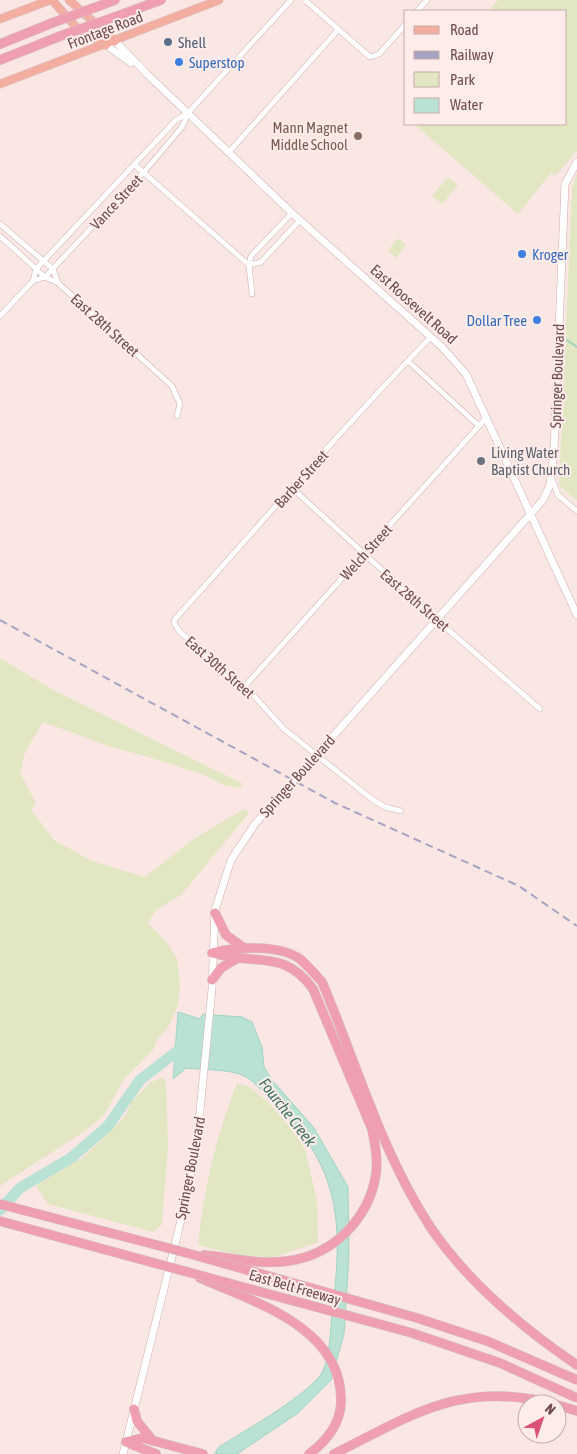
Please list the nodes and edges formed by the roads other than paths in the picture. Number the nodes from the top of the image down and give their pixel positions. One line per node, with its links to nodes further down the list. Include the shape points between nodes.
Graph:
1 (51, 0): 10 (main road); 15 (main road, East Roosevelt Road, via 77,28)
2 (69, 0): 13 (main road, East Roosevelt Road)
3 (115, 0): 14 (highway, bridge)
4 (160, 0): 16 (highway, bridge)
5 (219, 0): 13 (main road, Frontage Road)
6 (290, 0): 19 (street, Vance Street)
7 (305, 0): 12 (street)
8 (427, 0): 9 (street)
9 (418, 10)
10 (0, 19)
11 (404, 26): 12 (street, via 379,54 372,57)
12 (336, 29): 20 (street)
13 (115, 41): 15 (main road, Frontage Road); 17 (main road, East Roosevelt Road)
14 (0, 44)
15 (106, 45): 17 (main road, East Roosevelt Road); 18 (main road, Frontage Road)
16 (0, 60)
17 (148, 75): 19 (main road, East Roosevelt Road)
18 (0, 84)
19 (188, 113): 20 (main road, East Roosevelt Road); 22 (street, Vance Street, via 176,120); 23 (street, Vance Street, via 182,127)
20 (230, 152): 24 (main road, East Roosevelt Road)
21 (577, 162): 42 (main road, Springer Boulevard, via 565,184)
22 (135, 165): 23 (street); 28 (street, Vance Street)
23 (144, 172): 29 (street); 31 (street, Vance Street)
24 (292, 213): 25 (main road, East Roosevelt Road); 29 (street, via 251,256)
25 (300, 220): 29 (street, via 261,262); 37 (main road, East Roosevelt Road)
26 (0, 224): 28 (street, East 28th Street)
27 (0, 236): 30 (street, East 28th Street)
28 (43, 261): 30 (street, Vance Street); 31 (street, East 28th Street)
29 (249, 265): 35 (street)
30 (36, 269): 32 (street, East 28th Street); 33 (street, Vance Street)
31 (53, 270): 32 (street, Vance Street); 34 (street, East 28th Street)
32 (45, 277): 33 (street, Vance Street); 34 (street, East 28th Street)
33 (33, 281): 36 (street, Vance Street)
34 (58, 283): 39 (street, East 28th Street, via 172,386 180,404)
35 (252, 294)
36 (0, 316)
37 (431, 337): 38 (street, Barber Street); 40 (main road, East Roosevelt Road, via 466,374)
38 (408, 360): 41 (street); 43 (street, Barber Street)
39 (177, 416)
40 (487, 417): 41 (street, Welch Street); 45 (main road, East Roosevelt Road)
41 (478, 426): 46 (street, Welch Street)
42 (551, 476): 44 (street, via 558,495); 45 (main road, Springer Boulevard, via 547,493)
43 (292, 488): 46 (street, East 28th Street); 49 (street, Barber Street)
44 (577, 511)
45 (531, 514): 47 (main road, East Roosevelt Road); 48 (main road, Springer Boulevard)
46 (364, 553): 48 (street, East 28th Street); 50 (street, Welch Street)
47 (577, 615)
48 (437, 620): 51 (street, East 28th Street); 52 (main road, Springer Boulevard)
49 (174, 623): 50 (street, East 30th Street, via 179,631)
50 (245, 686): 52 (street, East 30th Street, via 284,729)
51 (540, 710)
52 (317, 754): 53 (street, East 30th Street, via 358,790 382,805); 54 (main road, Springer Boulevard, via 255,824 235,852 224,876)
53 (401, 811)
54 (214, 913): 55 (highway, via 226,935); 56 (main road, Springer Boulevard)
55 (244, 948): 56 (highway); 63 (highway, via 274,950 298,958 322,982 390,1150 429,1224 453,1258 482,1289 528,1330)
56 (212, 953): 57 (highway); 58 (main road, Springer Boulevard)
57 (237, 959): 58 (highway, via 220,968); 61 (highway, bridge, via 261,958 291,966 313,988 372,1129 377,1154 376,1173 371,1196 347,1232 327,1248 310,1256 286,1262)
58 (212, 984): 67 (main road, Springer Boulevard, via 203,1105 191,1177)
59 (0, 1204): 61 (highway, East Belt Freeway, bridge)
60 (0, 1221): 62 (highway, East Belt Freeway, bridge)
61 (187, 1253): 64 (highway, East Belt Freeway, bridge, via 452,1329 515,1352)
62 (181, 1270): 66 (highway, East Belt Freeway, bridge, via 450,1345 500,1363); 73 (highway, bridge, via 264,1304 320,1345 334,1366 341,1388 341,1410 321,1445)
63 (577, 1365)
64 (577, 1380)
65 (517, 1398): 74 (highway, via 468,1397 446,1402 416,1412)
66 (577, 1398)
67 (134, 1409): 68 (highway, via 137,1421); 69 (main road, Springer Boulevard)
68 (153, 1441): 69 (highway, via 143,1438); 72 (highway)
69 (126, 1442): 70 (main road, Springer Boulevard); 71 (highway)
70 (123, 1454)
71 (154, 1454)
72 (203, 1454)
73 (309, 1454)
74 (334, 1454)

